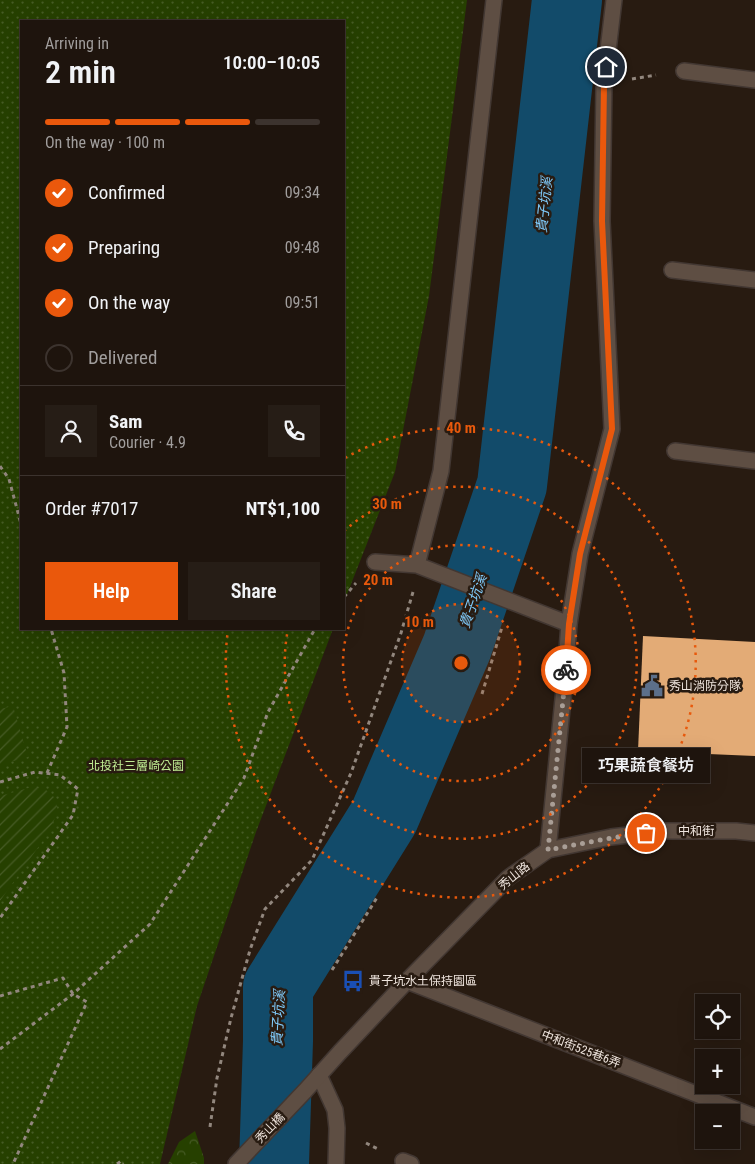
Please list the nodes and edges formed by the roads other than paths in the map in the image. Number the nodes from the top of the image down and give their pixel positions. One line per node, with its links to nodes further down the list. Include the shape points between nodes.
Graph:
1 (494, 0): 10 (street, via 441,471)
2 (614, 0): 11 (street, via 604,84 602,221 612,429 580,554)
3 (684, 70): 4 (street)
4 (755, 80)
5 (672, 270): 6 (street)
6 (755, 280)
7 (675, 451): 8 (street)
8 (755, 461)
9 (375, 562): 10 (street)
10 (417, 565): 11 (street)
11 (569, 624): 13 (street)
12 (755, 833): 13 (street, 中和街, via 663,831)
13 (548, 850): 14 (street, 秀山路, via 508,878)
14 (407, 981): 15 (street, 秀山路); 17 (street, 中和街525巷6弄)
15 (319, 1075): 16 (street, 秀山路); 19 (street, via 335,1110)
16 (305, 1091): 18 (street, 秀山橋)
17 (755, 1117)
18 (236, 1164)
19 (336, 1164)

